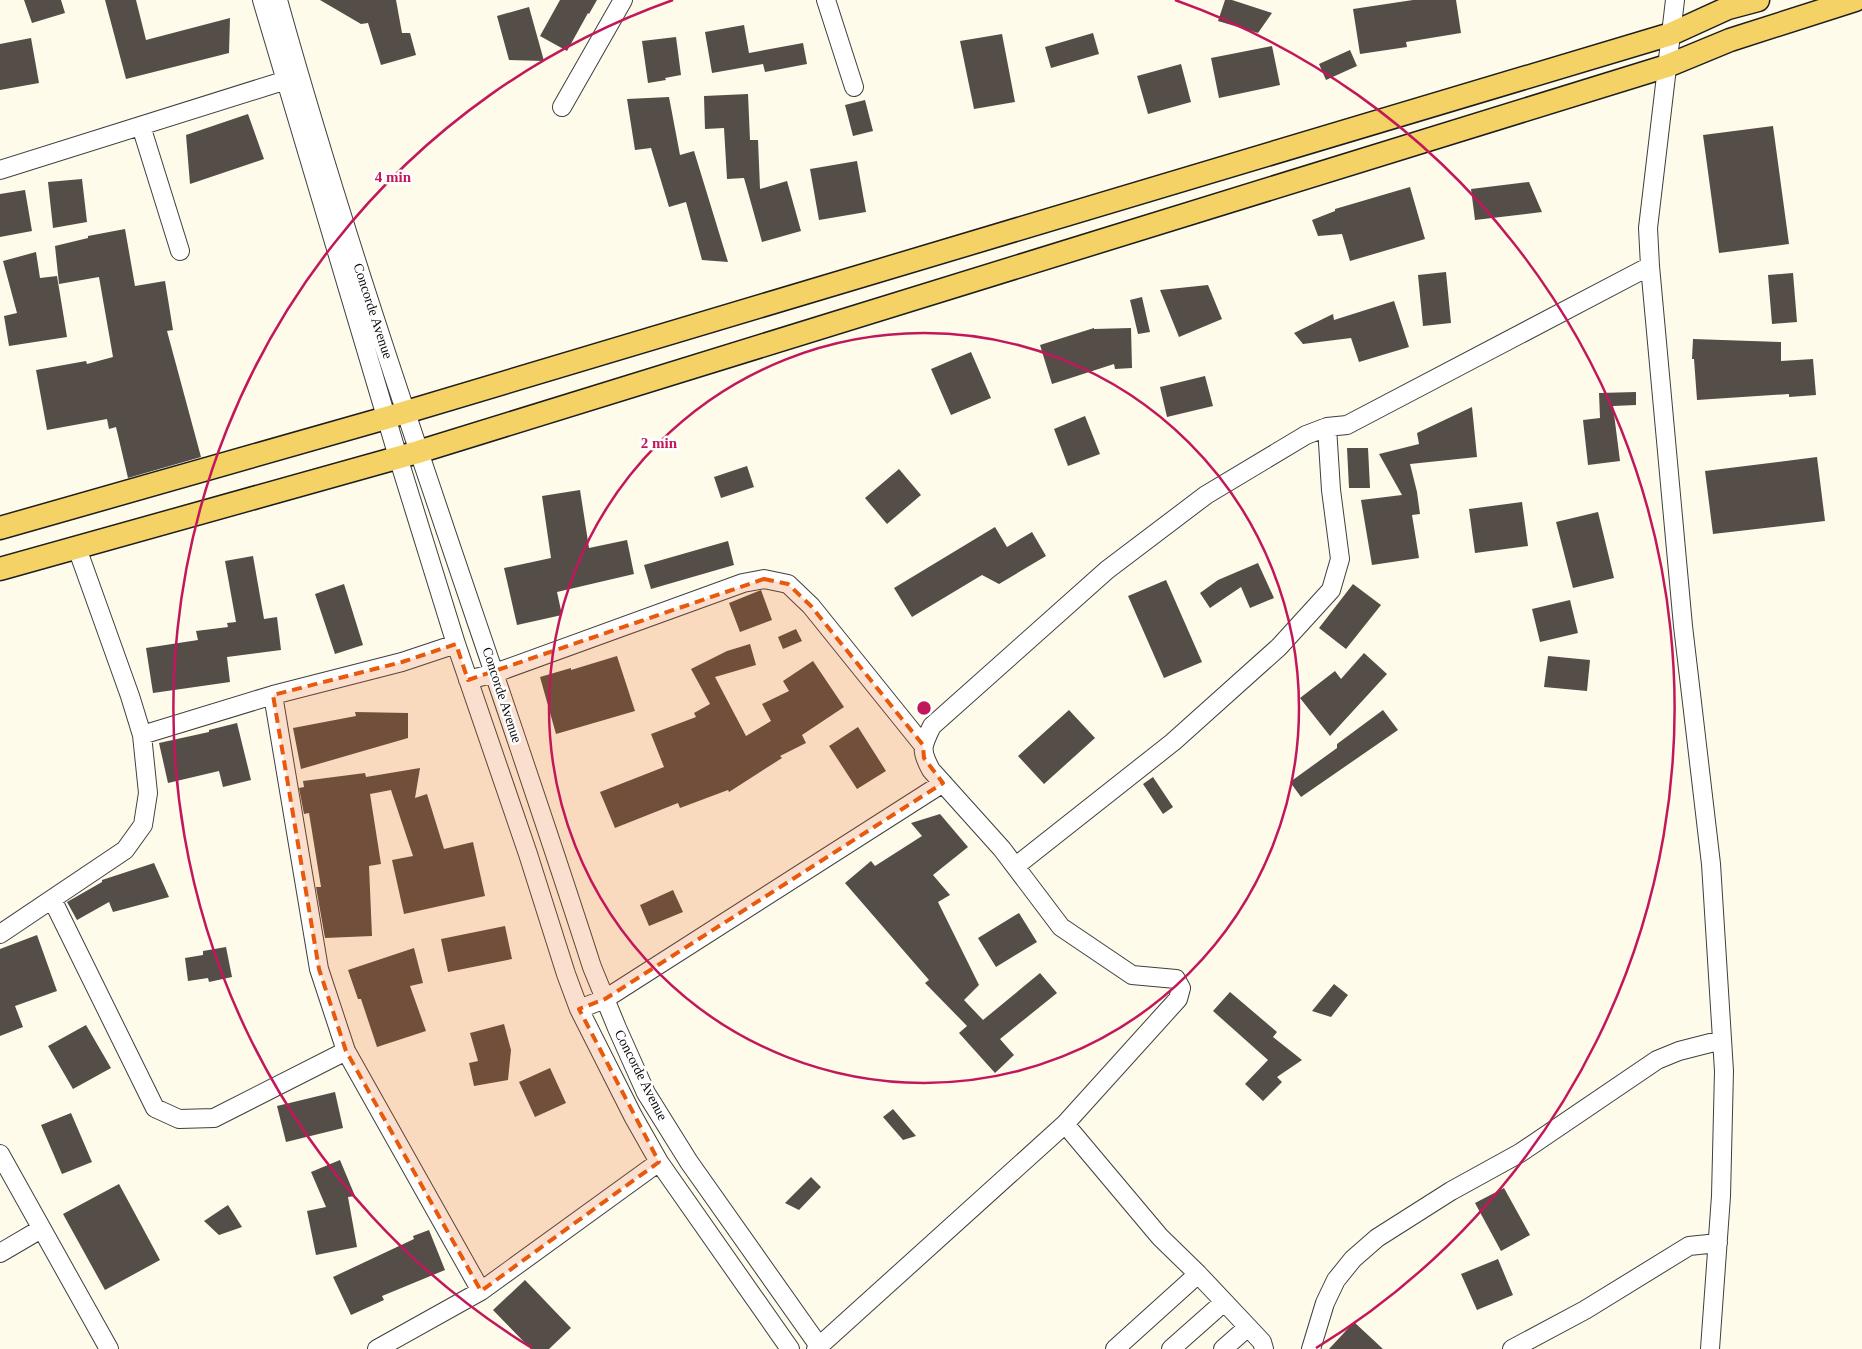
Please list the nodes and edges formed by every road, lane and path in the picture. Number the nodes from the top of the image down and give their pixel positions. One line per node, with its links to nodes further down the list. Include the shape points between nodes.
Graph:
1 (262, 0): 10 (street, Concorde Avenue)
2 (278, 0): 10 (street, Concorde Avenue)
3 (623, 0): 12 (street)
4 (826, 0): 11 (street)
5 (1675, 0): 8 (street)
6 (1758, 0): 8 (main road, via 1728,8)
7 (1855, 0): 9 (main road, via 1730,40)
8 (1670, 34): 9 (street); 17 (main road)
9 (1667, 66): 16 (street, via 1648,228); 19 (main road)
10 (292, 78): 13 (street); 17 (street, Concorde Avenue)
11 (854, 87)
12 (562, 107)
13 (141, 126): 14 (street); 15 (street)
14 (0, 170)
15 (180, 251)
16 (1650, 266): 18 (street, via 1347,425); 35 (street, via 1683,626 1711,864)
17 (396, 415): 19 (street, Concorde Avenue); 20 (main road)
18 (1327, 427): 28 (street, via 1306,435 1206,495 1107,570 932,726); 30 (street, via 1340,559 1331,590 1279,647 1173,742)
19 (408, 454): 21 (main road); 23 (street, Concorde Avenue); 24 (street, Concorde Avenue)
20 (0, 528)
21 (78, 548): 22 (main road); 27 (street)
22 (0, 569)
23 (456, 644): 25 (street, Concorde Avenue); 26 (street, via 402,662)
24 (495, 673): 25 (street); 28 (street, via 743,583 764,579 788,584 811,606); 33 (street, Concorde Avenue)
25 (468, 680): 34 (street, Concorde Avenue)
26 (273, 696): 27 (street); 36 (street, via 319,968)
27 (142, 735): 31 (street, via 148,793 143,825 125,850)
28 (922, 745): 29 (street, via 924,758)
29 (943, 783): 30 (street); 33 (street)
30 (1016, 866): 37 (street, via 1061,927 1132,975 1176,979 1181,988 1178,998)
31 (52, 899): 32 (street); 36 (street, via 155,1108 179,1120 214,1118)
32 (0, 934)
33 (605, 999): 34 (street); 47 (street, Concorde Avenue, via 646,1093 689,1162)
34 (579, 1009): 39 (street, Concorde Avenue)
35 (1722, 1040): 41 (street, via 1724,1071); 55 (street, via 1657,1060 1520,1153 1451,1191 1377,1238 1353,1259 1336,1280 1325,1303)
36 (346, 1051): 44 (street)
37 (1065, 1124): 43 (street, via 1160,1237); 47 (street)
38 (0, 1154): 40 (street)
39 (659, 1162): 44 (street); 50 (street, Concorde Avenue)
40 (41, 1229): 42 (street); 48 (street)
41 (1718, 1243): 56 (street, via 1689,1246 1585,1310); 57 (street)
42 (0, 1253)
43 (1198, 1274): 45 (street); 51 (street)
44 (481, 1291): 49 (street)
45 (1224, 1302): 46 (street); 52 (street)
46 (1248, 1326): 53 (street); 54 (street)
47 (818, 1347)
48 (109, 1349)
49 (377, 1349)
50 (790, 1349)
51 (1115, 1349)
52 (1171, 1349)
53 (1224, 1349)
54 (1264, 1349)
55 (1311, 1349)
56 (1512, 1349)
57 (1710, 1349)

